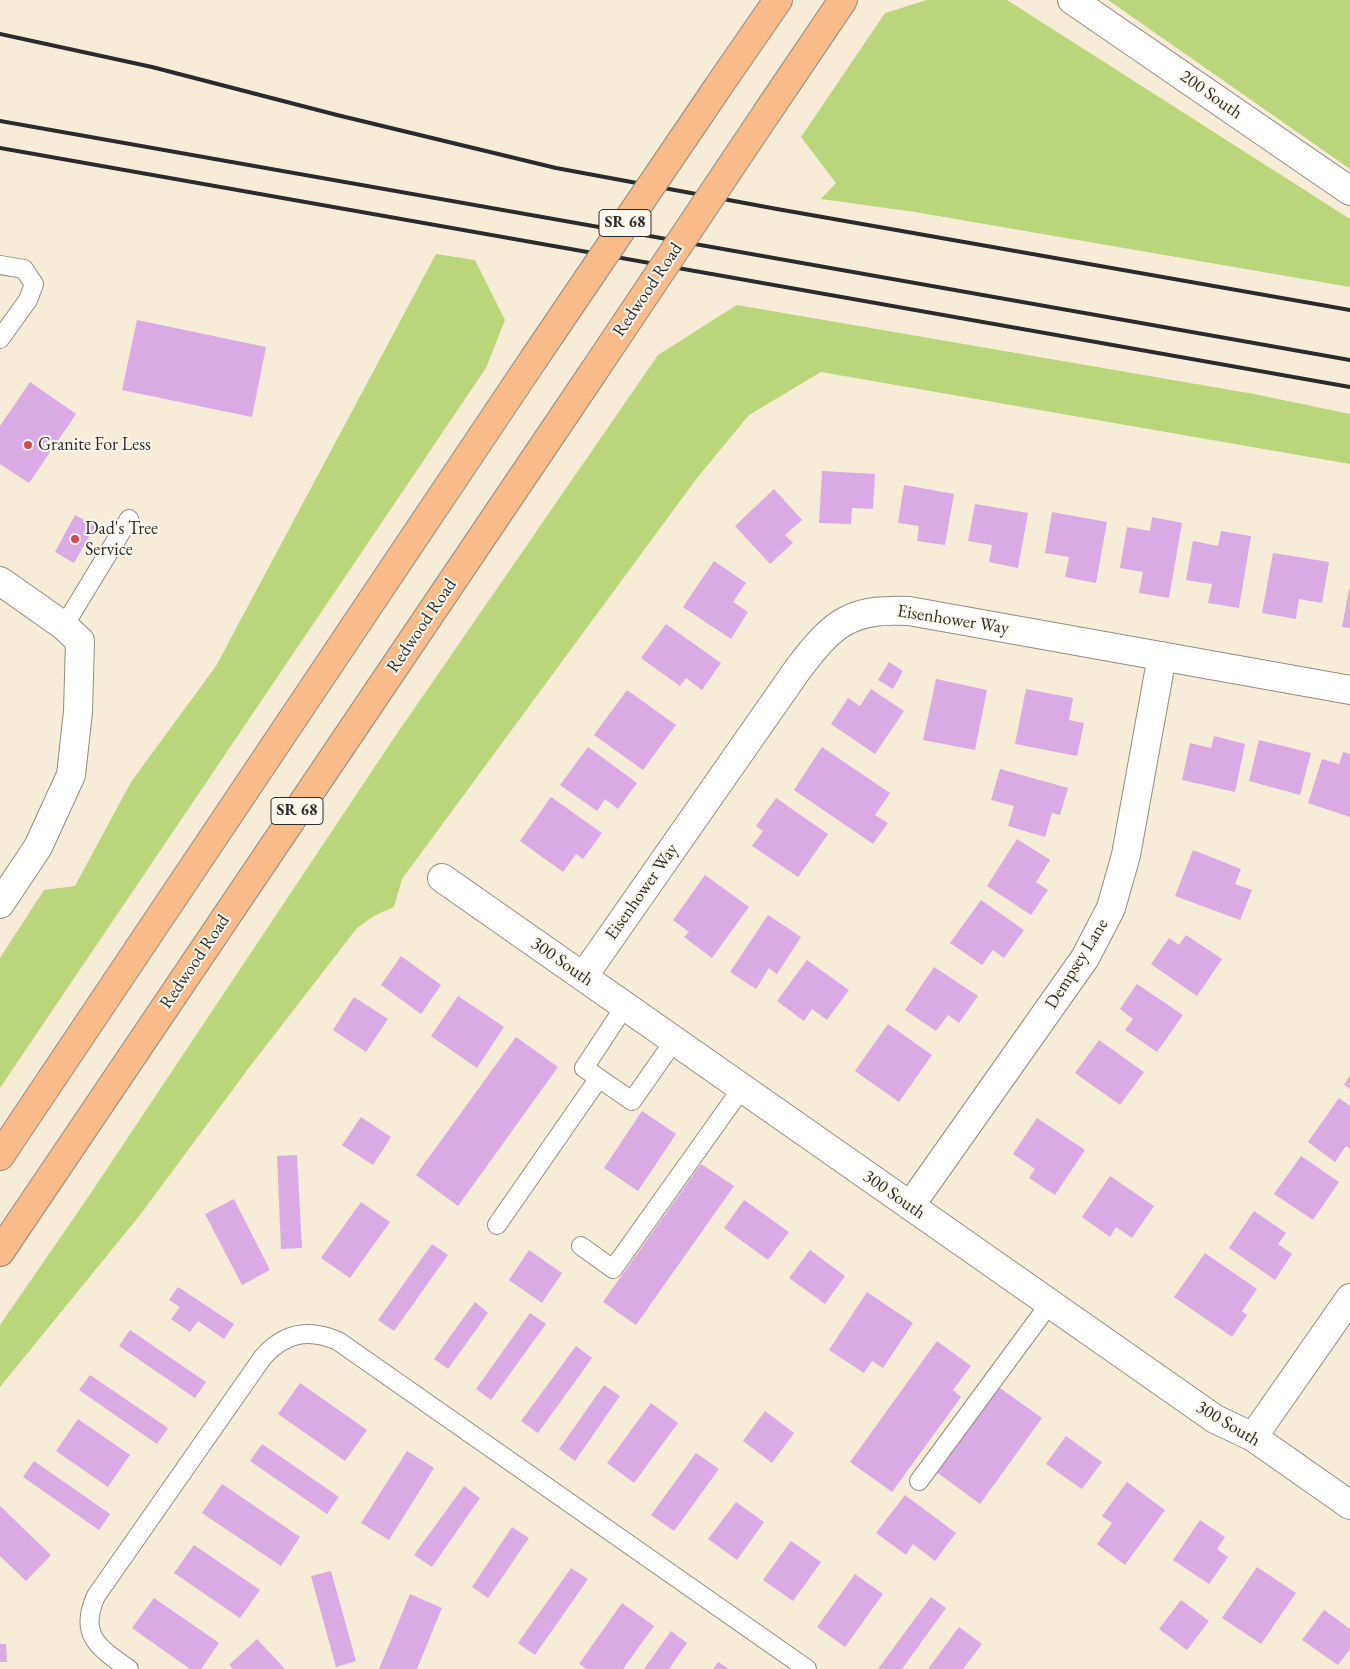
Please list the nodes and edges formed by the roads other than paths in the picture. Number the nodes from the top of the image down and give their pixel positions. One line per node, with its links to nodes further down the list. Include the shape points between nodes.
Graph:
1 (778, 0): 20 (main road, SR 68, bridge)
2 (1072, 0): 4 (street, 200 South)
3 (839, 6): 24 (main road, Redwood Road / SR 68, bridge)
4 (1350, 191)
5 (0, 265): 6 (lane, via 24,269 34,284 28,300)
6 (5, 323): 7 (lane)
7 (0, 340)
8 (129, 519): 10 (lane)
9 (0, 581): 10 (street)
10 (64, 626): 14 (street, via 80,641 78,712 71,775 38,847)
11 (1162, 656): 12 (street, Eisenhower Way); 15 (street, Eisenhower Way, via 909,610 855,616 838,625 798,669); 21 (street, Dempsey Lane, via 1126,855 1111,908 1084,958)
12 (1350, 690)
13 (442, 878): 15 (street, 300 South)
14 (0, 904)
15 (583, 977): 16 (street, 300 South)
16 (625, 1006): 17 (street, 300 South); 18 (lane, via 584,1068)
17 (674, 1041): 18 (lane, via 632,1101); 19 (street, 300 South)
18 (599, 1078): 22 (lane)
19 (742, 1088): 21 (street, 300 South); 23 (lane, via 613,1269)
20 (2, 1149)
21 (910, 1206): 26 (street, 300 South)
22 (497, 1225)
23 (581, 1246)
24 (0, 1252)
25 (1350, 1298): 27 (street)
26 (1050, 1303): 27 (street, 300 South, via 1215,1418); 28 (lane)
27 (1253, 1437): 29 (street, 300 South)
28 (919, 1481)
29 (1350, 1505)
30 (129, 1669): 31 (lane, via 93,1637 88,1625 96,1596 263,1358 284,1339 311,1333 338,1342)
31 (807, 1669)

